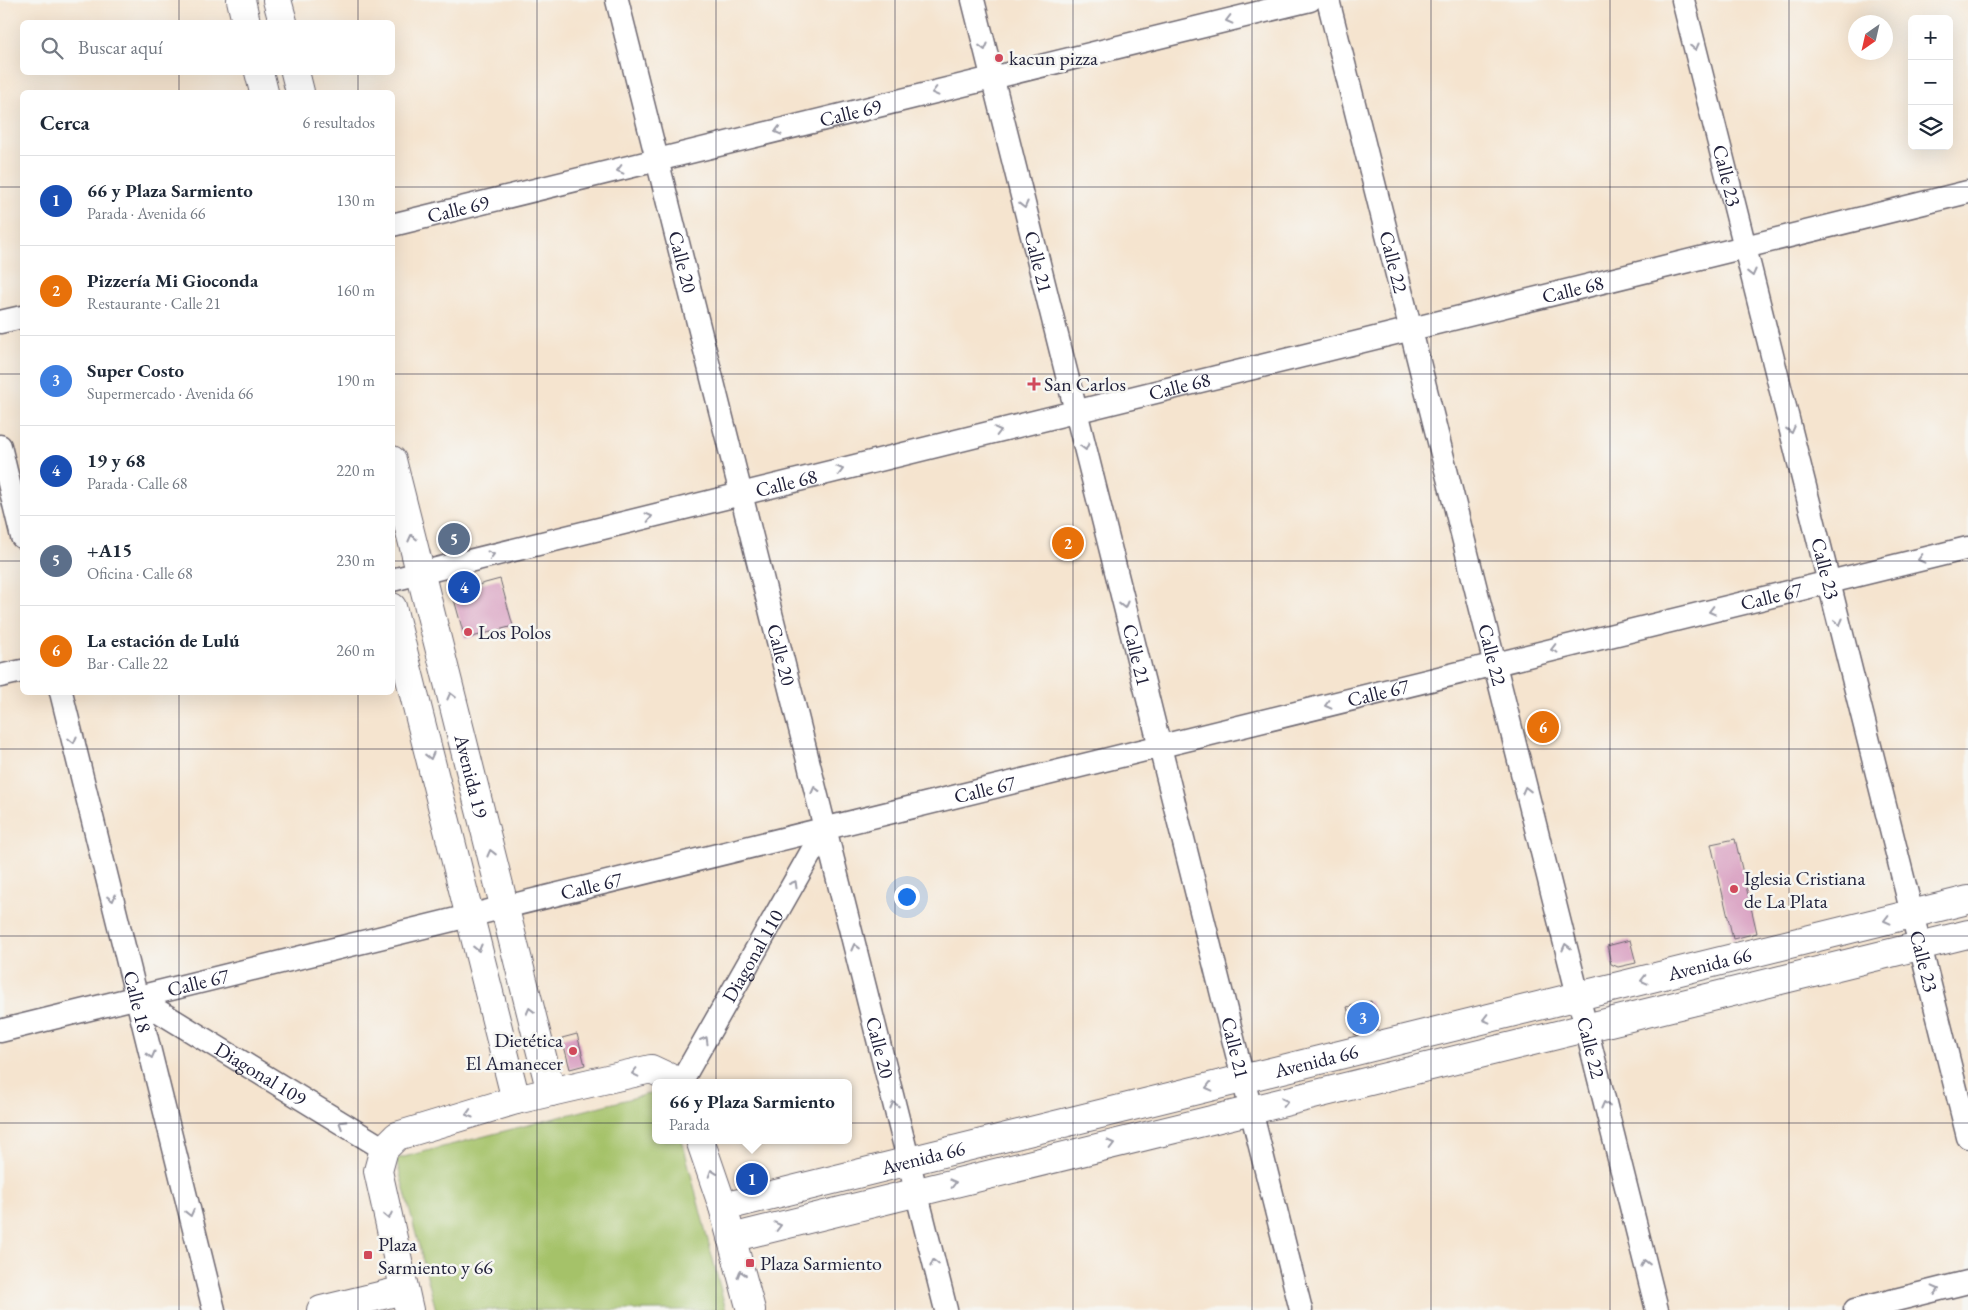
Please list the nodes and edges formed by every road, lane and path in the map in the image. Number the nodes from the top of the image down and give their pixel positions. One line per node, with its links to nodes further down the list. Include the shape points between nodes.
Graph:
1 (240, 0): 8 (main road)
2 (277, 0): 9 (main road)
3 (617, 0): 15 (street, Calle 20)
4 (972, 0): 12 (street, Calle 21, one-way to 12)
5 (1310, 0): 12 (street, Calle 69, one-way to 12)
6 (1328, 0): 21 (street, Calle 22)
7 (1683, 0): 18 (street, Calle 23, one-way to 18)
8 (245, 20)
9 (282, 20)
10 (260, 75): 13 (main road)
11 (296, 75): 14 (main road)
12 (992, 78): 15 (street, Calle 69, one-way to 15); 22 (street, Calle 21, one-way to 22)
13 (264, 90)
14 (300, 90)
15 (657, 160): 17 (street, Calle 69, one-way to 17); 25 (street, Calle 20)
16 (1968, 192): 18 (street, Calle 68)
17 (395, 225)
18 (1745, 247): 21 (street, Calle 68); 30 (street, Calle 23, one-way to 30)
19 (20, 317): 20 (street)
20 (0, 322)
21 (1411, 330): 22 (street, Calle 68); 32 (street, Calle 22)
22 (1076, 412): 25 (street, Calle 68, one-way to 22); 36 (street, Calle 21, one-way to 36)
23 (0, 446): 26 (street)
24 (395, 472): 28 (main road, Avenida 19, one-way to 24)
25 (741, 494): 28 (street, Calle 68, one-way to 25); 37 (street, Calle 20, one-way to 25)
26 (20, 529)
27 (1968, 548): 30 (street, Calle 67, one-way to 30)
28 (421, 573): 29 (street, Calle 68); 39 (main road, Avenida 19, one-way to 28)
29 (395, 579)
30 (1829, 582): 32 (street, Calle 67, one-way to 32); 40 (street, Calle 23, one-way to 40)
31 (395, 619): 41 (main road, Avenida 19, one-way to 41)
32 (1495, 664): 36 (street, Calle 67, one-way to 36); 44 (street, Calle 22, one-way to 32)
33 (20, 671): 34 (street)
34 (0, 676)
35 (62, 695): 45 (street, Calle 18, one-way to 45)
36 (1160, 746): 37 (street, Calle 67); 48 (street, Calle 21)
37 (825, 828): 39 (street, Calle 67); 50 (street, Diagonal 110, one-way to 37); 57 (street, Calle 20, one-way to 37)
38 (1968, 900): 40 (main road, Avenida 66)
39 (504, 907): 41 (street, Calle 67); 51 (main road, Avenida 19, one-way to 39)
40 (1912, 914): 43 (street, Calle 23); 44 (main road, Avenida 66, one-way to 44)
41 (470, 916): 45 (street, Calle 67); 52 (main road, Avenida 19, one-way to 52)
42 (1968, 934): 43 (main road, Avenida 66)
43 (1920, 945): 46 (main road, Avenida 66); 54 (street, Calle 23)
44 (1578, 996): 46 (street, Calle 22); 48 (main road, Avenida 66, one-way to 48)
45 (137, 998): 47 (street, Calle 67); 56 (street, Diagonal 109, one-way to 45); 63 (street, Calle 18, one-way to 63)
46 (1586, 1028): 53 (main road, Avenida 66, one-way to 46); 68 (street, Calle 22, one-way to 46)
47 (0, 1031)
48 (1243, 1078): 53 (street, Calle 21); 57 (main road, Avenida 66, one-way to 57)
49 (672, 1079): 51 (main road, one-way to 51, via 651,1069)
50 (683, 1079)
51 (551, 1092): 52 (main road)
52 (516, 1100): 56 (main road, one-way to 56, via 396,1136)
53 (1251, 1110): 58 (main road, Avenida 66, one-way to 53); 67 (street, Calle 21)
54 (1968, 1137)
55 (701, 1144): 59 (main road, one-way to 55)
56 (384, 1149): 62 (main road, one-way to 62, via 378,1171)
57 (908, 1161): 58 (street, Calle 20); 59 (main road, Avenida 66)
58 (916, 1192): 60 (main road, Avenida 66, one-way to 58); 66 (street, Calle 20, one-way to 58)
59 (723, 1206): 60 (main road)
60 (731, 1238): 65 (main road, one-way to 60)
61 (1968, 1282): 69 (street, one-way to 61)
62 (407, 1300): 64 (main road)
63 (214, 1310)
64 (321, 1310)
65 (751, 1310)
66 (946, 1310)
67 (1301, 1310)
68 (1657, 1310)
69 (1854, 1310)

